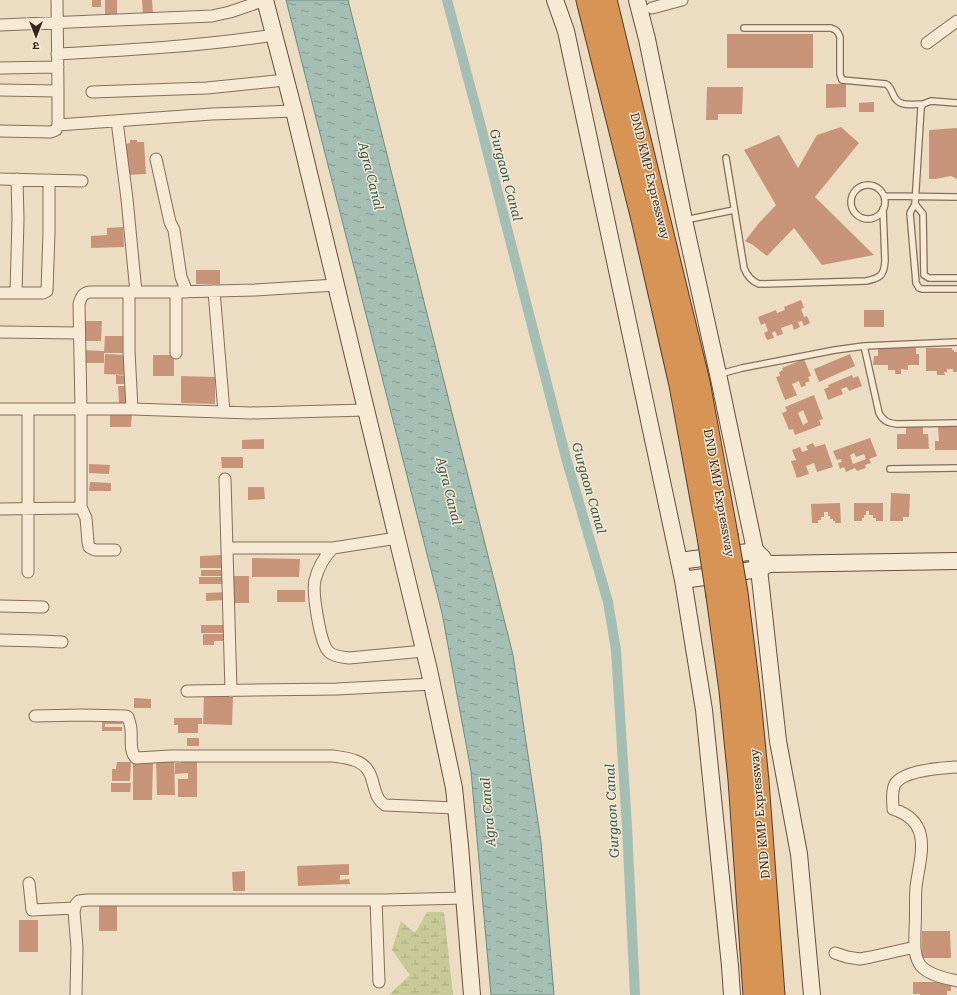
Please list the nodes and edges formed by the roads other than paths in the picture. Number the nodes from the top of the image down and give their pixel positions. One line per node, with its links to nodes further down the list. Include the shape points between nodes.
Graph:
1 (57, 0): 10 (street)
2 (265, 0): 10 (street, via 212,16); 13 (street)
3 (555, 0): 74 (street, via 566,30)
4 (587, 0): 68 (highway, DND KMP Expressway)
5 (606, 0): 68 (highway, DND KMP Expressway, via 699,382)
6 (637, 0): 40 (street)
7 (682, 0): 8 (street)
8 (652, 8)
9 (957, 21): 14 (street)
10 (57, 23): 11 (street); 15 (street)
11 (0, 25)
12 (744, 28): 23 (lane, via 836,30 840,37 842,80 886,84 897,101 905,104)
13 (274, 34): 15 (street, via 156,48); 18 (street)
14 (927, 43)
15 (57, 54): 16 (street)
16 (58, 67): 17 (street); 20 (street)
17 (0, 68)
18 (285, 80): 21 (street, via 206,88); 24 (street)
19 (0, 90): 20 (street)
20 (58, 91): 26 (street)
21 (92, 92)
22 (957, 103): 23 (lane, via 931,101)
23 (923, 104): 35 (lane)
24 (294, 111): 25 (street); 42 (street)
25 (117, 121): 26 (street); 45 (street, via 127,199)
26 (58, 125): 27 (street, via 52,132)
27 (0, 131)
28 (726, 158): 39 (lane)
29 (156, 159): 46 (street, via 174,230)
30 (0, 179): 31 (street)
31 (17, 180): 32 (street); 48 (street)
32 (50, 180): 33 (street); 48 (street, via 47,291)
33 (82, 181)
34 (884, 196): 35 (lane); 38 (lane); 38 (lane, via 874,186 867,185 856,191 851,203 853,209 863,218 876,217)
35 (915, 196): 36 (lane); 37 (lane)
36 (957, 197)
37 (915, 204): 41 (lane, via 923,214 924,275 929,278); 43 (lane, via 910,213 916,283 922,289)
38 (883, 209): 39 (lane, via 885,270 876,279 759,284 749,278 744,268)
39 (734, 210): 40 (lane)
40 (684, 220): 54 (street)
41 (957, 278)
42 (336, 285): 44 (street); 59 (street)
43 (957, 289)
44 (214, 291): 46 (street); 60 (street)
45 (133, 292): 46 (street); 50 (street, via 83,294 79,304); 57 (street, via 129,351)
46 (182, 292): 53 (street)
47 (0, 293): 48 (street)
48 (16, 293)
49 (0, 332): 50 (street)
50 (79, 333): 58 (street)
51 (957, 342): 52 (lane)
52 (864, 346): 54 (lane); 61 (lane, via 879,413 884,421 897,424)
53 (176, 353)
54 (718, 374): 73 (street)
55 (0, 409): 56 (street)
56 (28, 409): 58 (street); 67 (street)
57 (132, 409): 58 (street); 60 (street)
58 (81, 410): 65 (street)
59 (366, 410): 60 (street); 69 (street)
60 (224, 412)
61 (957, 423)
62 (957, 468): 63 (lane)
63 (890, 469)
64 (225, 479): 70 (street)
65 (81, 507): 67 (street); 72 (street, via 86,518 89,547 95,550)
66 (0, 509): 67 (street)
67 (27, 509): 77 (street)
68 (718, 536): 79 (highway, DND KMP Expressway, bridge)
69 (397, 538): 71 (street); 84 (street)
70 (227, 548): 71 (street); 87 (street)
71 (333, 548): 84 (street, via 321,563 315,581 316,609 328,652 349,658)
72 (115, 550)
73 (756, 551): 74 (street); 76 (street)
74 (678, 561): 78 (street)
75 (957, 561): 76 (street)
76 (764, 567): 78 (street); 104 (street, via 778,741 799,854)
77 (28, 572)
78 (683, 580): 101 (street, via 704,710)
79 (727, 595): 102 (highway, DND KMP Expressway, via 730,691); 103 (highway, DND KMP Expressway, via 749,690)
80 (0, 606): 81 (street)
81 (43, 607)
82 (0, 640): 83 (street)
83 (62, 642)
84 (424, 651): 85 (street)
85 (432, 684): 87 (street); 90 (street)
86 (186, 691): 87 (street)
87 (231, 691)
88 (35, 716): 90 (street, via 126,716 131,728 132,749 136,758 349,758 364,766 369,772 378,798 385,805)
89 (957, 767): 95 (street, via 930,769 898,780 894,785 893,809 911,818 922,838 916,889)
90 (456, 808): 92 (street)
91 (29, 883): 94 (street, via 32,910)
92 (465, 898): 93 (street); 100 (street)
93 (376, 900): 94 (street, via 88,900 79,901); 98 (street)
94 (75, 908): 99 (street)
95 (915, 946): 96 (street, via 860,959); 97 (street, via 917,959 925,970)
96 (835, 953)
97 (957, 981)
98 (379, 982)
99 (76, 995)
100 (472, 995)
101 (732, 995)
102 (754, 995)
103 (774, 995)
104 (812, 995)

